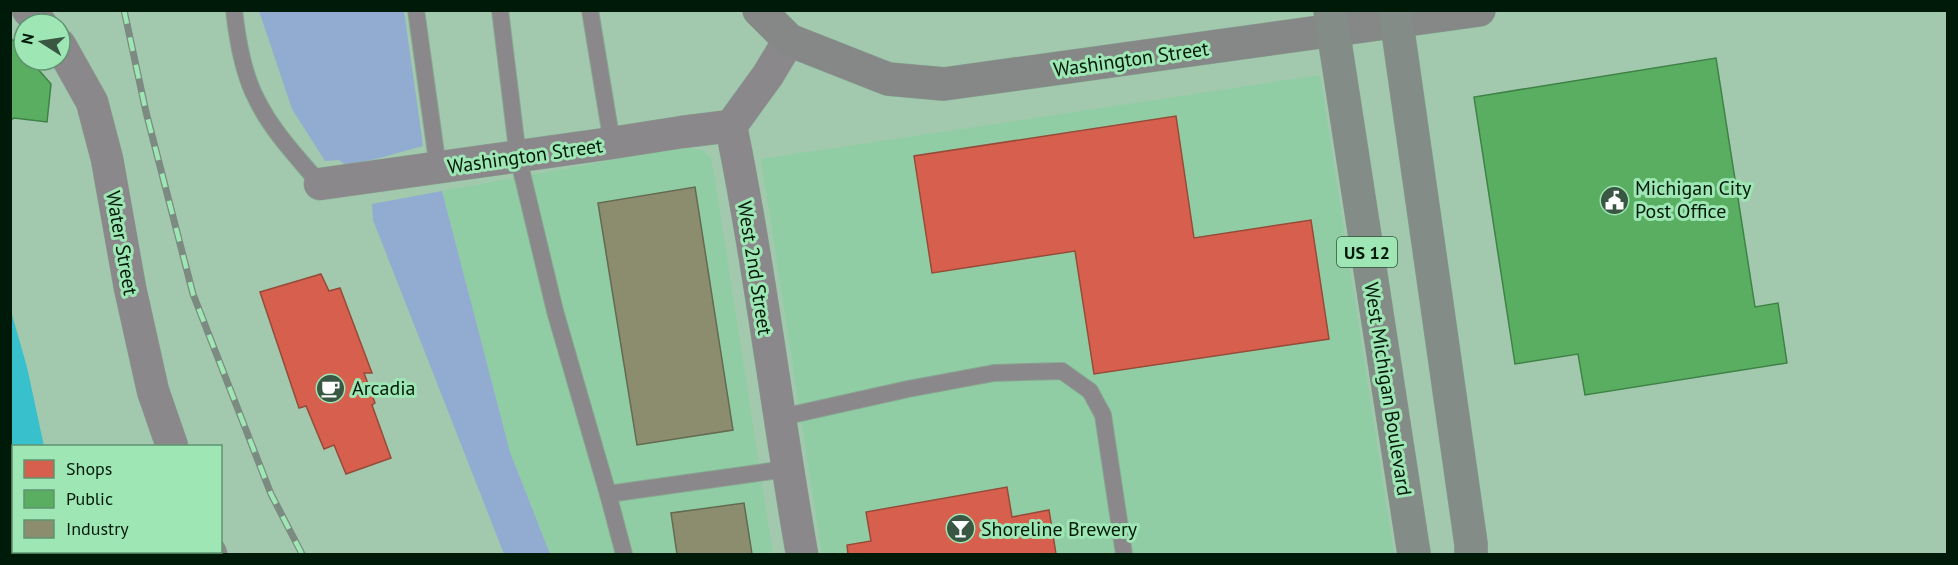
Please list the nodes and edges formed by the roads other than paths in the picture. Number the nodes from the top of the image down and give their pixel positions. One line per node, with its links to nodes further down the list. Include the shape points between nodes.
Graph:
1 (234, 10): 15 (lane, via 238,41 256,99 286,144)
2 (416, 10): 14 (lane)
3 (500, 10): 13 (lane)
4 (590, 10): 12 (lane)
5 (759, 10): 9 (street)
6 (1479, 10): 7 (street, Washington Street)
7 (1396, 17): 8 (street, Washington Street); 24 (main road)
8 (1332, 21): 9 (street, Washington Street, via 944,84 888,79); 23 (main road, West Michigan Boulevard / US 12)
9 (789, 40): 11 (street)
10 (72, 64): 17 (street, Water Street, via 92,102 107,159 153,391)
11 (730, 126): 12 (street, Washington Street); 16 (street, West 2nd Street, via 743,186)
12 (612, 144): 13 (street, Washington Street)
13 (518, 157): 14 (street, Washington Street); 19 (lane, via 555,311)
14 (438, 168): 15 (street, Washington Street)
15 (320, 184)
16 (778, 418): 18 (street, West 2nd Street); 22 (lane, via 994,373 1062,371 1090,391 1103,415)
17 (171, 445)
18 (786, 469): 19 (lane); 21 (street, West 2nd Street)
19 (608, 494): 20 (lane)
20 (624, 555)
21 (802, 555)
22 (1124, 555)
23 (1414, 555)
24 (1471, 555)

